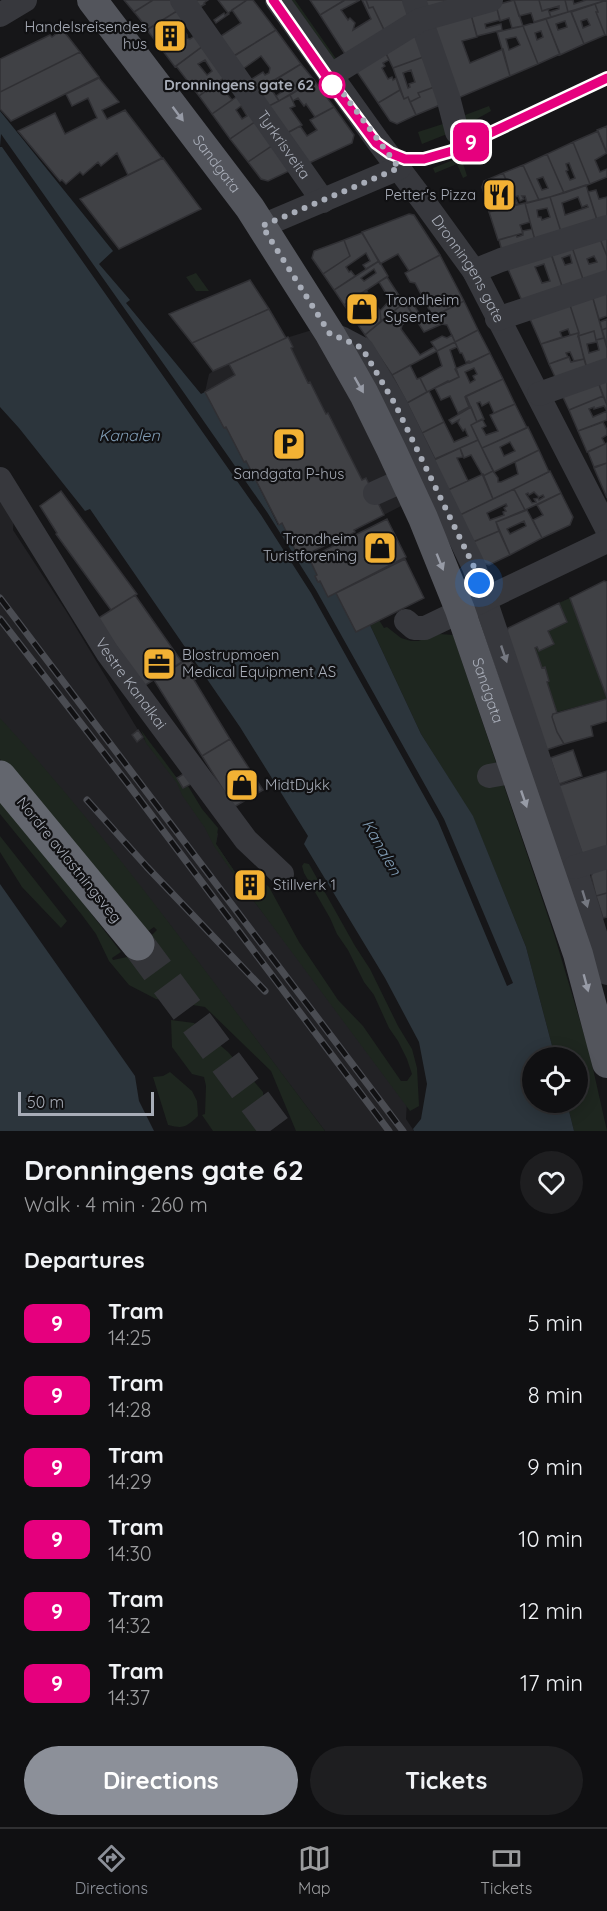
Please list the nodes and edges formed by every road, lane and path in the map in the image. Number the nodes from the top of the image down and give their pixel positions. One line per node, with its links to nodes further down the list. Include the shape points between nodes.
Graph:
1 (25, 0): 7 (street)
2 (92, 0): 12 (main road, Sandgata, one-way to 12)
3 (182, 0): 11 (street, Tyrkrisveita)
4 (277, 0): 8 (street, Dronningens gate)
5 (491, 0): 6 (street)
6 (417, 10): 8 (street); 9 (street)
7 (0, 15)
8 (330, 76): 10 (street, Dronningens gate)
9 (457, 132)
10 (399, 168): 11 (street); 14 (street, Dronningens gate)
11 (323, 201): 12 (street)
12 (262, 226): 17 (main road, Sandgata)
13 (607, 227): 14 (street)
14 (474, 271): 16 (street, Dronningens gate)
15 (607, 282): 16 (street)
16 (497, 319): 19 (street, Dronningens gate)
17 (330, 334): 21 (main road, Sandgata, one-way to 21); 25 (street, Sandgata, via 362,348 395,404 474,567)
18 (607, 370): 19 (street)
19 (539, 394): 23 (street, Dronningens gate)
20 (0, 479): 30 (street, Vestre Kanalkai, via 106,652 246,840)
21 (406, 479): 22 (street); 25 (main road, Sandgata, one-way to 25)
22 (375, 494)
23 (607, 529)
24 (607, 541): 25 (street)
25 (472, 605): 26 (street, via 425,628 414,628); 29 (street, Sandgata, one-way to 29); 33 (main road, Sandgata, one-way to 33, via 501,772 578,954)
26 (406, 621)
27 (0, 777): 31 (highway, Nordre avlastningsveg)
28 (607, 857): 29 (street)
29 (575, 867): 32 (street, Sandgata, one-way to 32)
30 (282, 874)
31 (138, 944)
32 (607, 973)
33 (607, 1063)

